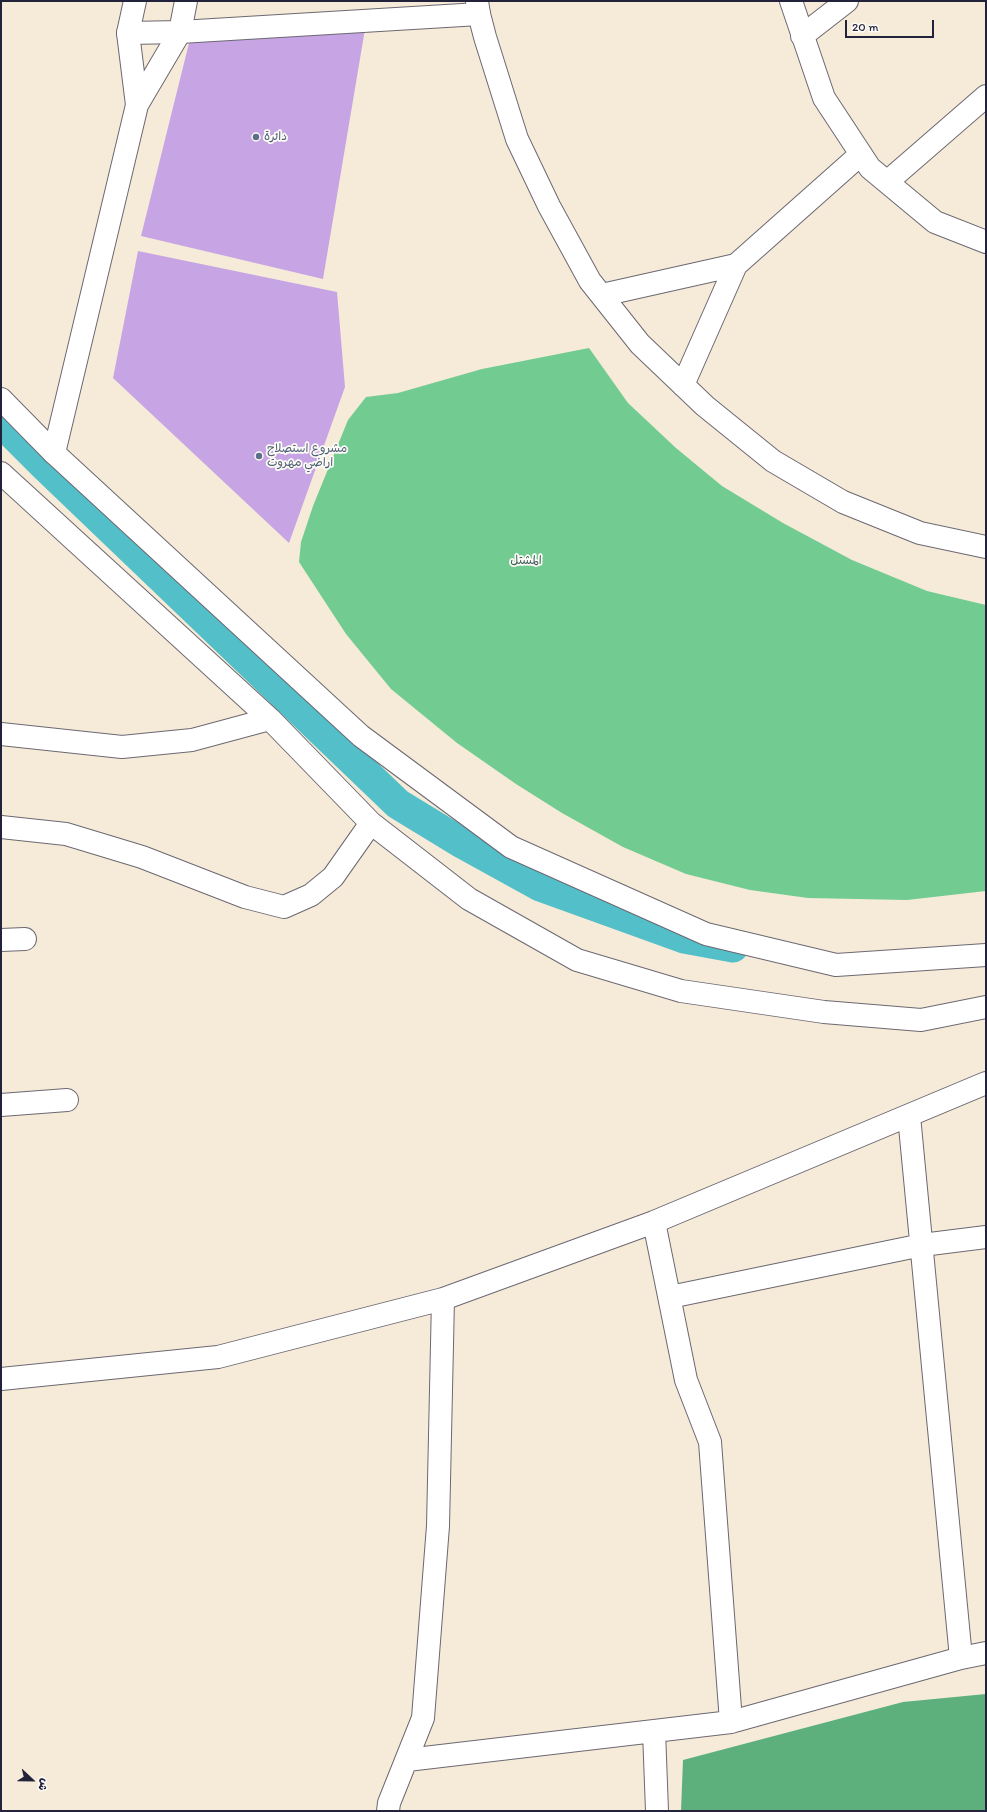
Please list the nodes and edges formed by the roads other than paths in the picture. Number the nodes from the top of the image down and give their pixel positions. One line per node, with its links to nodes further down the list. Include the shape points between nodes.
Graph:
1 (135, 1): 7 (street)
2 (186, 1): 6 (street)
3 (791, 1): 8 (street)
4 (847, 1): 8 (street)
5 (478, 8): 6 (street); 15 (street, via 517,139 549,206 590,281)
6 (180, 32): 7 (street); 10 (street)
7 (128, 33): 10 (street)
8 (802, 36): 11 (street, via 824,98)
9 (986, 96): 12 (street)
10 (137, 105): 18 (street)
11 (861, 154): 12 (street, via 870,168); 14 (street)
12 (887, 182): 13 (street, via 935,222)
13 (986, 242)
14 (736, 265): 15 (street); 16 (street)
15 (602, 295): 16 (street, via 640,344)
16 (683, 385): 20 (street, via 773,461 842,502 920,533)
17 (1, 399): 18 (street)
18 (54, 453): 27 (street, via 362,736 511,847 706,934 836,965)
19 (1, 472): 21 (street)
20 (986, 547)
21 (270, 719): 22 (street, via 192,740 122,747); 23 (street)
22 (1, 734)
23 (371, 823): 24 (street, via 333,877 311,895 284,907 245,897 142,857 66,834); 28 (street, via 469,899 577,960 681,991 824,1012 921,1020)
24 (1, 827)
25 (1, 940): 26 (street)
26 (26, 940)
27 (986, 955)
28 (986, 1006)
29 (986, 1083): 32 (street)
30 (67, 1100): 31 (street)
31 (1, 1104)
32 (909, 1116): 33 (street); 35 (street)
33 (654, 1222): 36 (street); 37 (street)
34 (986, 1237): 35 (street)
35 (922, 1246): 36 (street); 40 (street)
36 (670, 1296): 41 (street, via 686,1380 710,1442)
37 (443, 1299): 38 (street, via 218,1356); 43 (street, via 438,1526 425,1695 423,1718)
38 (1, 1379)
39 (986, 1654): 40 (street)
40 (961, 1658): 41 (street)
41 (731, 1722): 42 (street)
42 (654, 1731): 43 (street); 45 (street)
43 (407, 1760): 44 (street)
44 (388, 1811)
45 (657, 1811)

